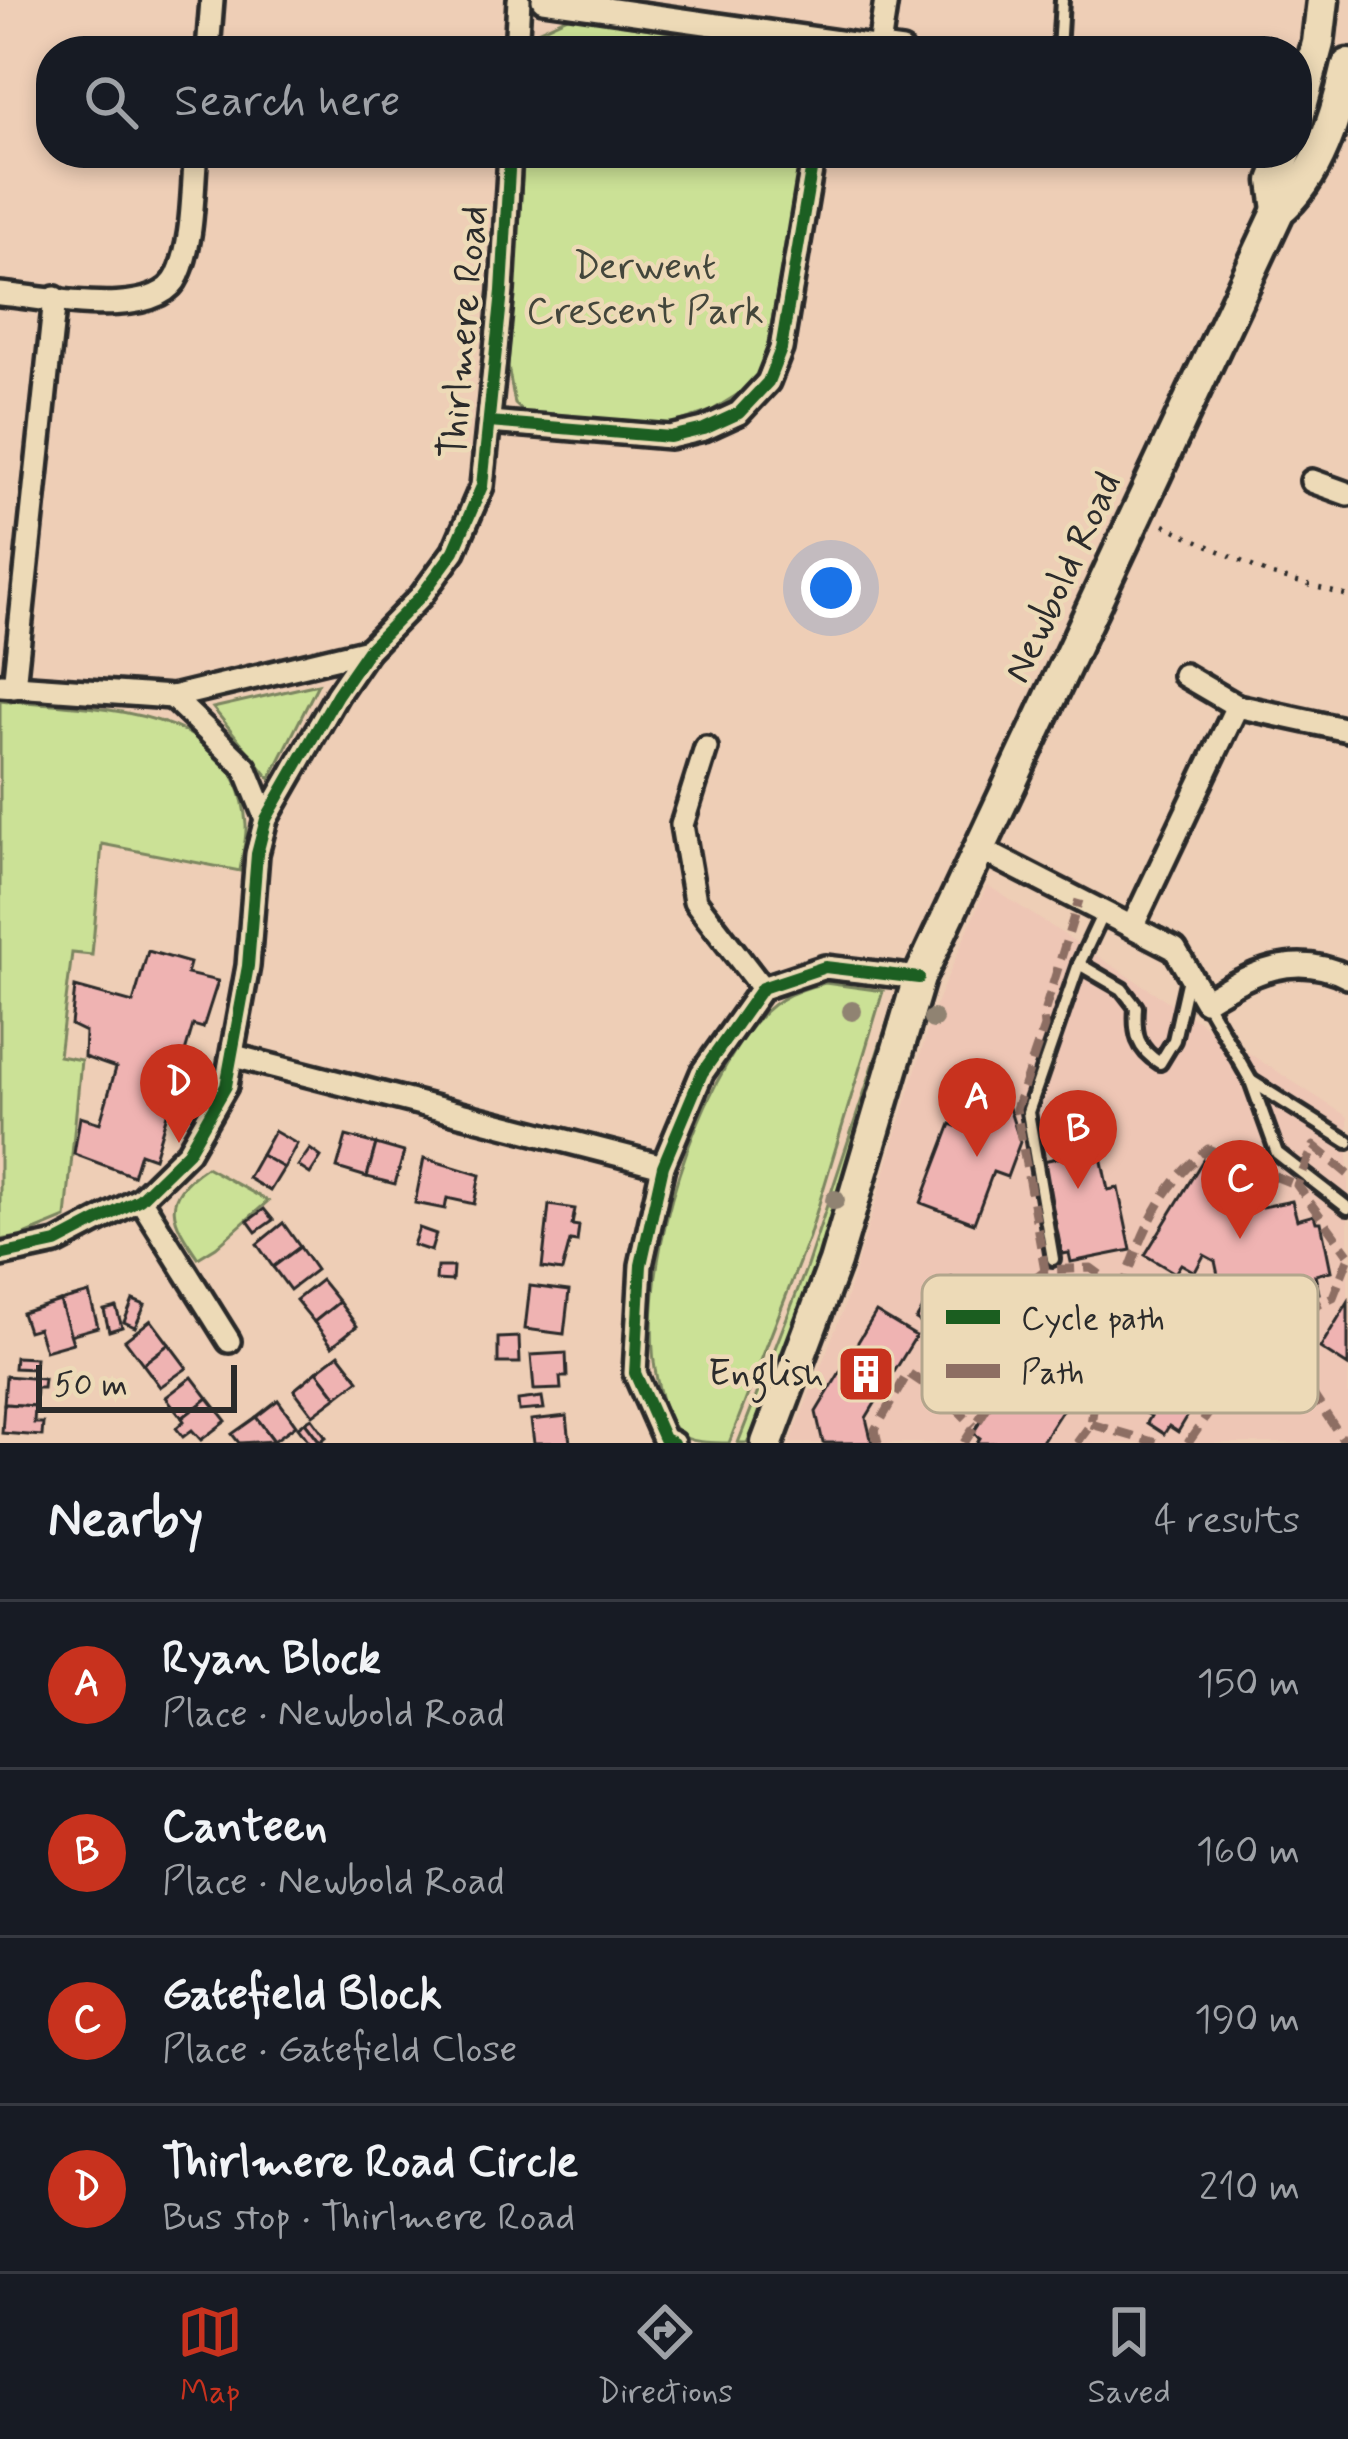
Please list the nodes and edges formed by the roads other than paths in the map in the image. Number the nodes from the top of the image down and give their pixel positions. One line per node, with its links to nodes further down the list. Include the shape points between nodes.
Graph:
1 (212, 0): 7 (street)
2 (519, 0): 8 (street)
3 (543, 0): 9 (street)
4 (886, 0): 10 (street)
5 (1062, 0): 11 (lane)
6 (1331, 6): 12 (main road)
7 (209, 36)
8 (517, 36)
9 (768, 36)
10 (890, 36)
11 (1060, 36)
12 (1333, 45): 14 (main road)
13 (1348, 65): 15 (main road, Newbold Road, via 1339,103)
14 (1312, 89)
15 (1312, 133)
16 (194, 168): 21 (street, via 185,250 177,279 159,296 137,305)
17 (509, 168): 22 (street, Thirlmere Road)
18 (811, 168): 22 (street, via 781,349 768,382 739,413 670,437)
19 (1291, 168): 33 (main road, Newbold Road, via 1298,195 1279,210)
20 (0, 294): 21 (street)
21 (56, 298): 27 (street)
22 (489, 422): 25 (street, Thirlmere Road, via 482,486 454,550)
23 (1312, 482): 24 (street)
24 (1348, 494)
25 (368, 650): 28 (street); 32 (street, Thirlmere Road)
26 (1184, 675): 29 (street)
27 (7, 686): 28 (street)
28 (172, 697): 32 (street, via 245,767)
29 (1237, 706): 30 (street); 35 (street)
30 (1348, 730)
31 (706, 748): 40 (street, via 682,825 695,901)
32 (266, 819): 42 (street, Thirlmere Road)
33 (980, 849): 34 (street); 39 (main road, Newbold Road)
34 (1103, 911): 35 (street); 36 (lane)
35 (1133, 925): 37 (street, via 1175,949)
36 (1079, 964): 37 (lane, via 1122,989 1136,1007 1142,1052 1160,1063); 49 (lane, via 1028,1112)
37 (1190, 974): 41 (street)
38 (1348, 977): 41 (street, via 1296,965 1253,972)
39 (919, 978): 40 (street, via 825,967); 52 (main road, Newbold Road, via 835,1262)
40 (762, 988): 45 (street, via 702,1073)
41 (1205, 1001): 43 (lane)
42 (234, 1056): 45 (street); 46 (street, Thirlmere Road, via 188,1152)
43 (1251, 1081): 44 (lane); 47 (lane, via 1277,1153)
44 (1348, 1142)
45 (663, 1166): 51 (street, via 640,1265 634,1372)
46 (140, 1198): 48 (street, Thirlmere Road, via 56,1244); 50 (street)
47 (1348, 1208)
48 (0, 1255)
49 (1053, 1259)
50 (229, 1341)
51 (673, 1443)
52 (767, 1443)

